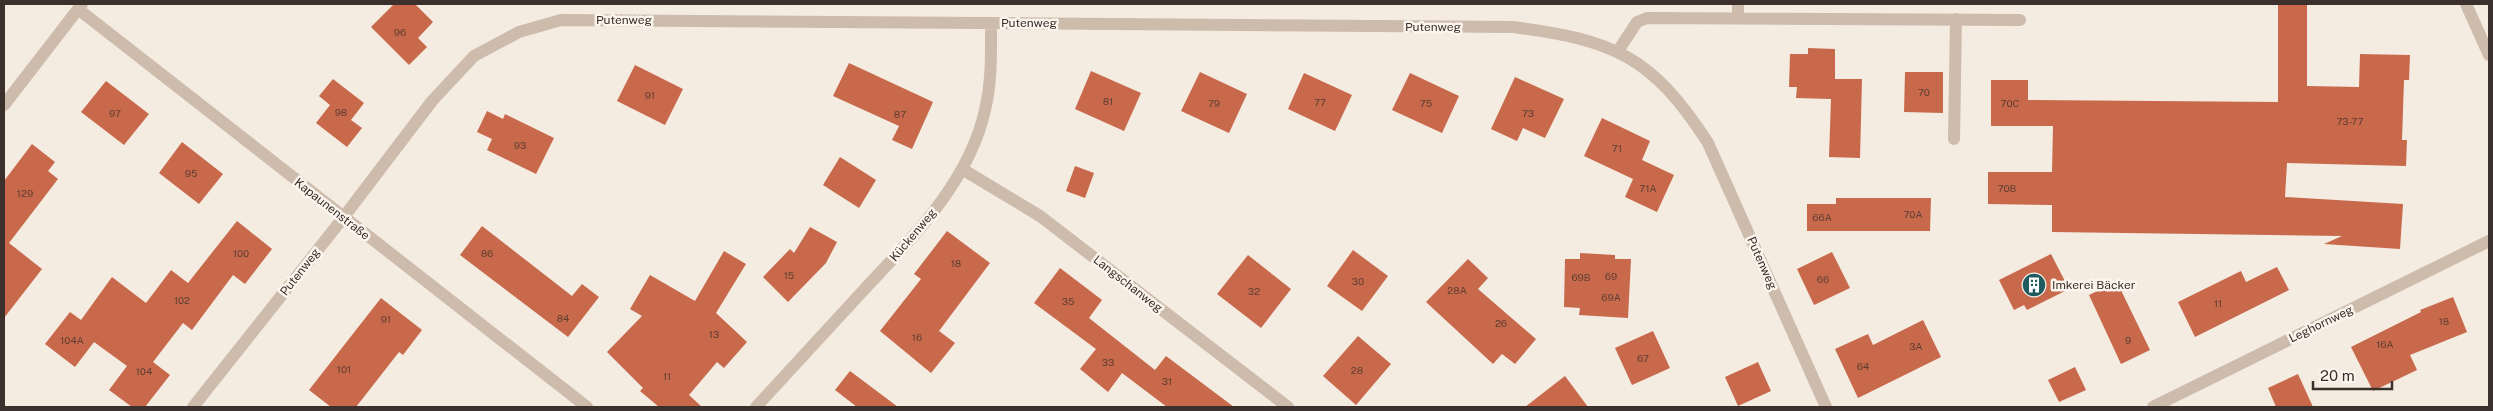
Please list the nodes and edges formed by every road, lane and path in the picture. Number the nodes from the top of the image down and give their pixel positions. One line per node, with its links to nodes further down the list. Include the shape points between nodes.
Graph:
1 (1738, 4): 4 (street)
2 (2466, 4): 9 (street)
3 (80, 7): 10 (street); 13 (street, Kapaunenstraße)
4 (1738, 18): 5 (street); 8 (street, via 1647,18 1637,22)
5 (1956, 19): 6 (street); 11 (street)
6 (2020, 20)
7 (991, 23): 8 (street, Putenweg, via 1513,27 1575,36); 12 (street, Kückenweg, via 985,110); 13 (street, Putenweg, via 561,20 519,32 474,56 432,101)
8 (1618, 51): 19 (street, Putenweg, via 1662,82 1708,143)
9 (2489, 55)
10 (4, 105)
11 (1954, 139)
12 (962, 169): 17 (street, Kückenweg, via 908,243); 18 (street, Langschanweg, via 1040,216)
13 (343, 218): 15 (street, Putenweg); 16 (street, Kapaunenstraße)
14 (2489, 241): 20 (street, Leghornweg)
15 (193, 407)
16 (587, 407)
17 (756, 407)
18 (1288, 407)
19 (1826, 407)
20 (2153, 407)

